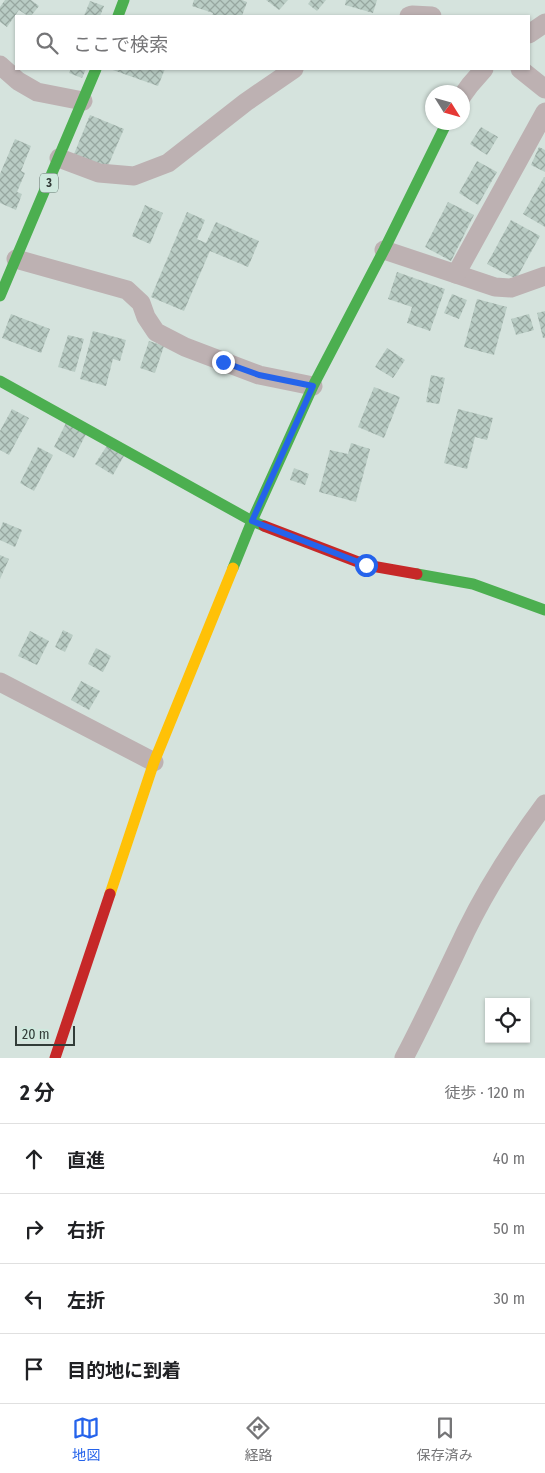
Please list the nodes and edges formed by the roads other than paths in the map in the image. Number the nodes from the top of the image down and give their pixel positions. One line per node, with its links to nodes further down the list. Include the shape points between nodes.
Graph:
1 (124, 0): 2 (street)
2 (118, 15)
3 (545, 23): 4 (street)
4 (530, 33)
5 (0, 65): 12 (street, via 18,82 37,92)
6 (96, 70): 12 (street, 3)
7 (293, 70): 15 (street, via 168,163 134,176 99,173)
8 (483, 70): 10 (street)
9 (521, 70): 11 (street)
10 (470, 85)
11 (545, 89)
12 (83, 101): 15 (street, 3)
13 (545, 112): 18 (street)
14 (443, 130): 16 (street)
15 (59, 158): 17 (street, 3)
16 (384, 250): 18 (street); 22 (street)
17 (16, 259): 20 (street, 3); 22 (street, via 127,290 141,303 156,332 185,348 259,375)
18 (456, 274): 19 (street, via 495,287 511,288)
19 (545, 276)
20 (0, 296)
21 (0, 381): 23 (street)
22 (313, 386): 23 (street)
23 (252, 521): 24 (street, via 366,565 473,584); 26 (street)
24 (545, 610)
25 (0, 682): 26 (street)
26 (154, 762): 28 (street)
27 (545, 804): 29 (street, via 506,861 467,929)
28 (55, 1058)
29 (404, 1058)

